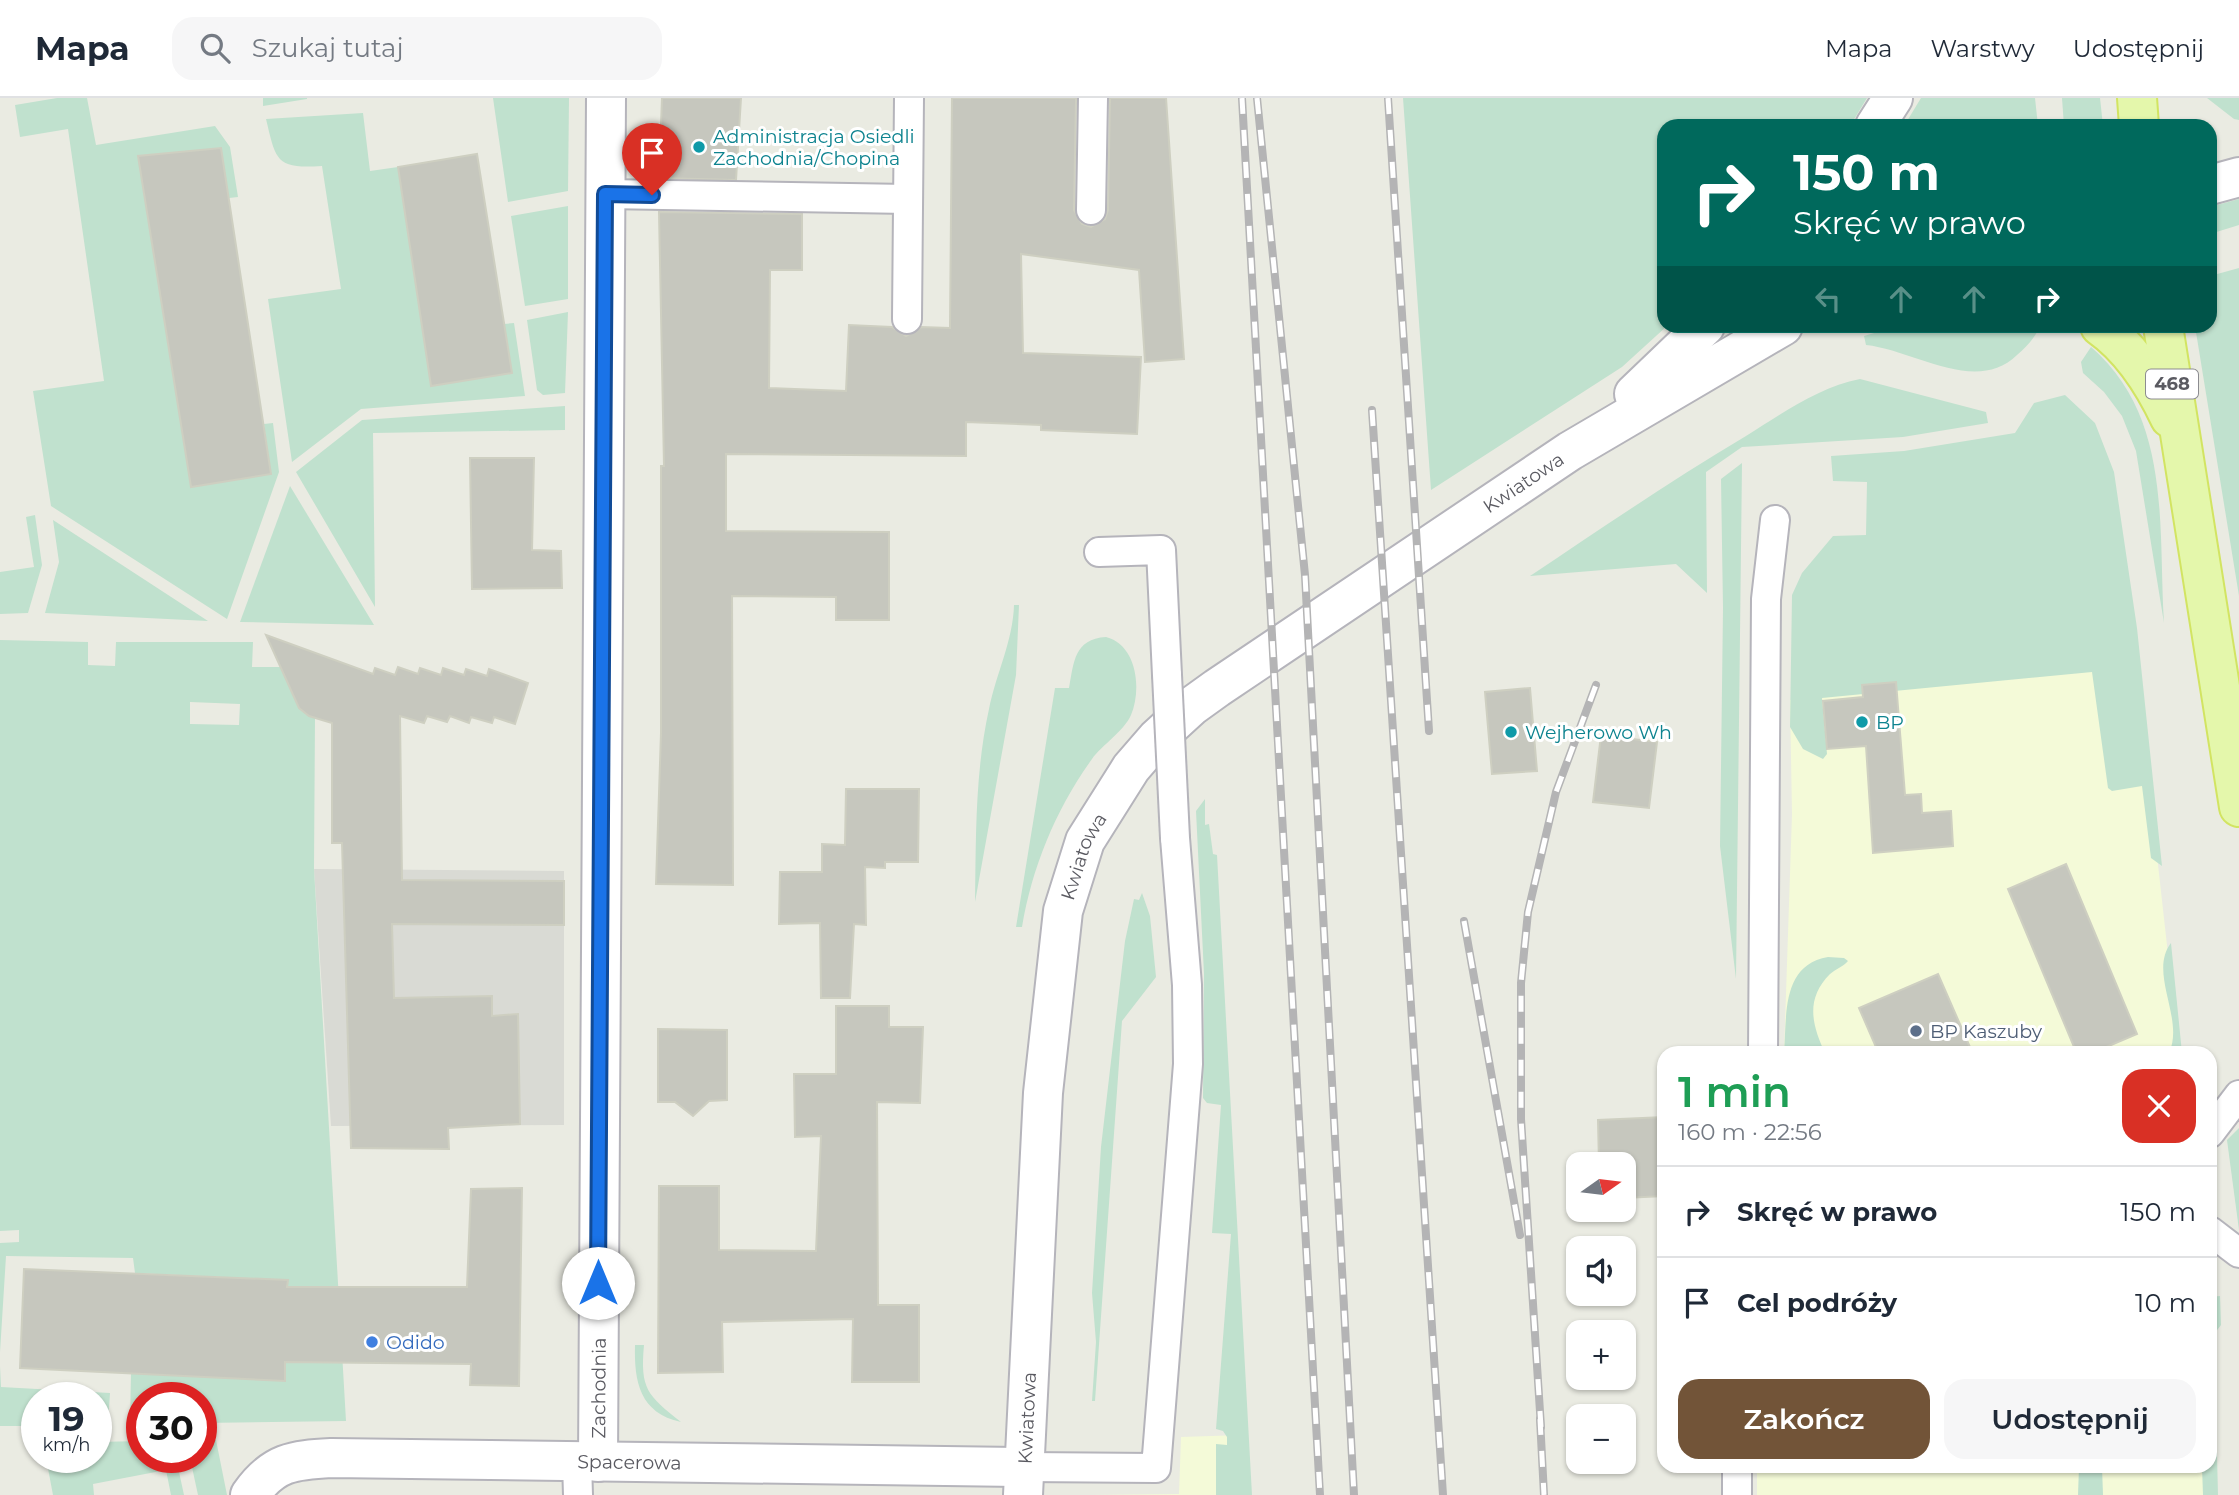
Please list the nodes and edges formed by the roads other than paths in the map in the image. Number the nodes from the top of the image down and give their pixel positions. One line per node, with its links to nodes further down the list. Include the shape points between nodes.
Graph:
1 (606, 98): 10 (street, Zachodnia)
2 (909, 98): 11 (lane)
3 (1093, 98): 12 (lane)
4 (1893, 98): 6 (street)
5 (2137, 98): 7 (main road)
6 (1880, 119)
7 (2138, 119)
8 (2239, 177): 9 (street)
9 (2217, 183)
10 (605, 194): 11 (lane); 28 (street, Zachodnia)
11 (908, 199): 13 (lane)
12 (1091, 210)
13 (907, 319)
14 (1698, 333): 19 (street, Kwiatowa)
15 (1771, 333): 19 (street, Kwiatowa)
16 (2107, 333): 18 (main road, via 2160,396)
17 (2163, 333): 18 (main road, 468)
18 (2182, 442): 22 (main road, 468)
19 (1570, 452): 30 (street, Kwiatowa, via 1192,706 1131,768 1085,841 1063,911 1043,1093)
20 (1775, 520): 23 (lane, via 1766,599)
21 (1099, 552): 30 (lane, bridge, via 1161,550 1188,1064 1157,1468)
22 (2239, 807)
23 (1763, 1046)
24 (2239, 1096): 25 (lane)
25 (2217, 1124)
26 (2217, 1236): 27 (lane)
27 (2239, 1253)
28 (584, 1473): 30 (street, Spacerowa); 31 (street, Spacerowa, via 296,1460 264,1475)
29 (1737, 1473): 32 (lane)
30 (1024, 1481)
31 (250, 1495)
32 (1737, 1495)

